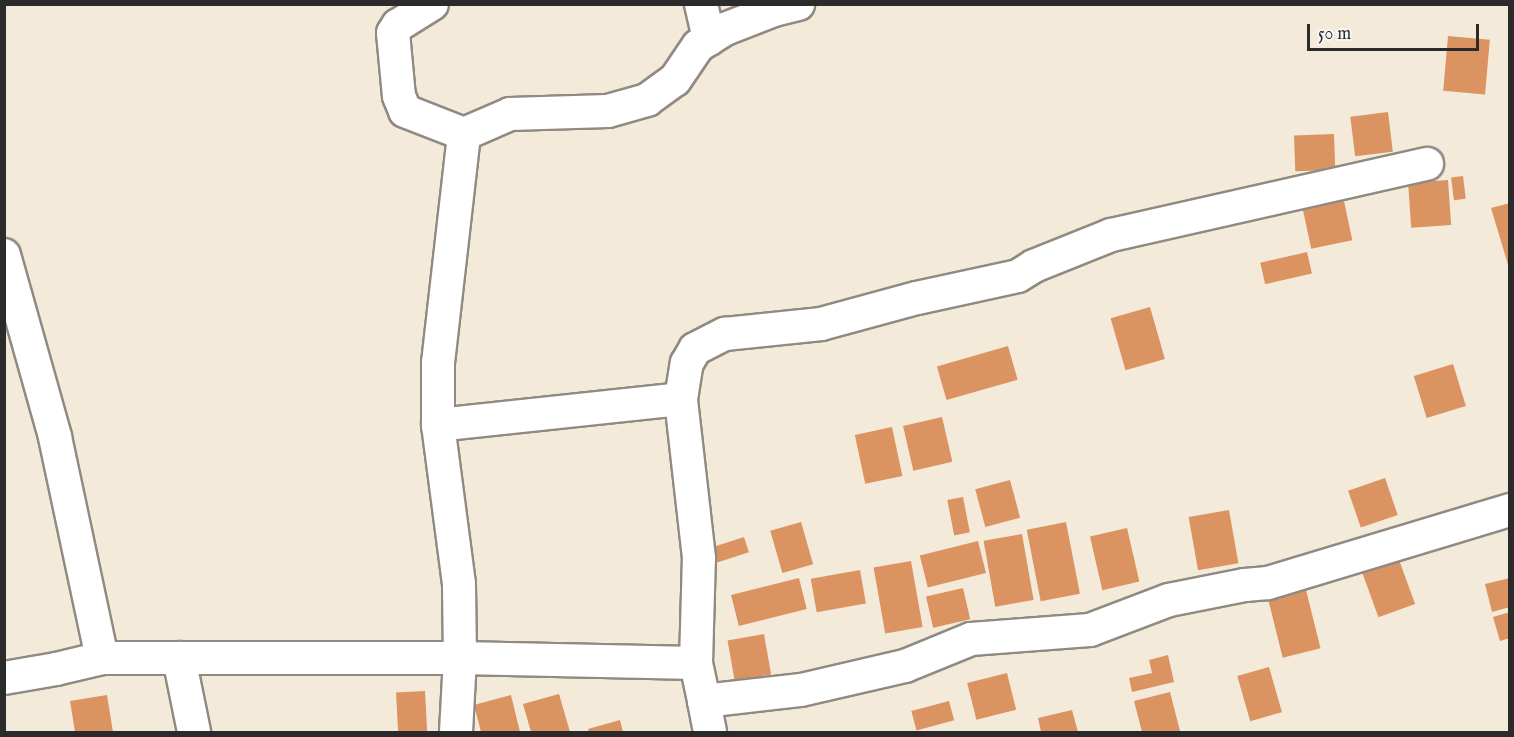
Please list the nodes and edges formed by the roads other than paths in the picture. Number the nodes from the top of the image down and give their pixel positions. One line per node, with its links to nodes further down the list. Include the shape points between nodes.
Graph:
1 (432, 4): 5 (street, via 398,25 393,33 399,96 405,111)
2 (702, 4): 4 (street)
3 (798, 4): 4 (street)
4 (709, 39): 5 (street, via 698,46 675,80 647,99 608,111 510,114)
5 (464, 134): 9 (street, via 438,363)
6 (1427, 164): 8 (street, via 1111,236 1018,276 821,324 725,334 695,349 687,363)
7 (4, 255): 11 (street, via 55,437)
8 (681, 399): 9 (street); 14 (street, via 699,558)
9 (438, 424): 13 (street, via 459,584)
10 (1509, 510): 16 (street, via 1268,583 1169,600 1090,630 979,638 882,672 801,690)
11 (102, 658): 12 (street); 15 (street)
12 (179, 658): 13 (street); 17 (street)
13 (460, 658): 14 (street); 18 (street)
14 (696, 663): 16 (street)
15 (4, 678)
16 (704, 701): 19 (street)
17 (194, 732)
18 (456, 732)
19 (710, 732)

